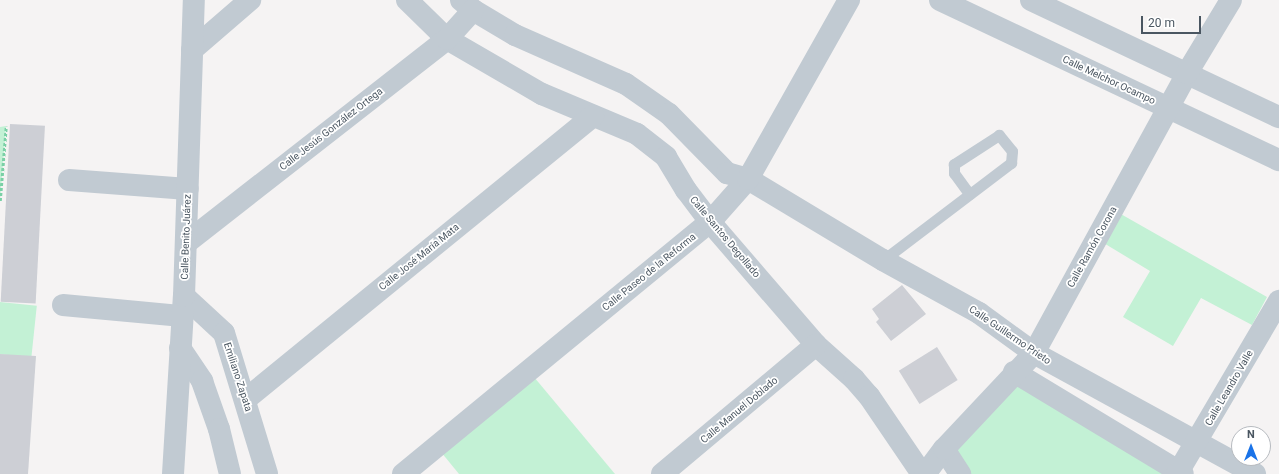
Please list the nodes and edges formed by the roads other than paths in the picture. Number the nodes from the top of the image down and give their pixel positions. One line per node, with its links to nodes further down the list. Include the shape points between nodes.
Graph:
1 (194, 0): 10 (street, Calle Benito Juárez)
2 (250, 0): 10 (street)
3 (407, 0): 9 (street, Calle Santos Degollado)
4 (849, 0): 16 (street, Calle Paseo de la Reforma)
5 (940, 0): 12 (street, Calle Melchor Ocampo)
6 (1031, 0): 11 (street)
7 (1231, 0): 11 (street, Calle Ramón Corona)
8 (467, 5): 9 (street, Calle Jesús González Ortega); 16 (street, via 515,35 626,84 669,114 727,173)
9 (447, 39): 13 (street, Calle Santos Degollado, via 542,94); 21 (street, Calle Jesús González Ortega)
10 (192, 50): 18 (street, Calle Benito Juárez)
11 (1187, 73): 12 (street, Calle Ramón Corona); 14 (street)
12 (1168, 108): 15 (street, Calle Melchor Ocampo); 28 (street, Calle Ramón Corona)
13 (593, 116): 20 (street, Calle Santos Degollado, via 637,134 666,157); 30 (street, Calle José María Mata)
14 (1279, 117)
15 (1279, 160)
16 (748, 179): 20 (street, Calle Paseo de la Reforma); 22 (street, Calle Guillermo Prieto)
17 (69, 180): 18 (street)
18 (188, 189): 21 (street, Calle Benito Juárez)
19 (969, 194): 19 (lane, via 1010,163 1012,151 999,135 954,164 954,173); 22 (lane)
20 (710, 222): 26 (street, Calle Santos Degollado); 37 (street, Calle Paseo de la Reforma)
21 (186, 243): 25 (street, Calle Benito Juárez)
22 (883, 260): 28 (street, Calle Guillermo Prieto, via 979,313)
23 (1279, 301): 31 (street, Calle Leandro Valle)
24 (63, 305): 25 (street)
25 (183, 306): 27 (street, Calle Benito Juárez); 30 (street, Emiliano Zapata, via 224,333)
26 (816, 345): 38 (street, Calle Manuel Doblado); 39 (street, Calle Santos Degollado, via 864,390)
27 (180, 348): 34 (street, Calle Benito Juárez); 35 (street, via 202,381 219,429)
28 (1034, 353): 29 (street, Calle Ramón Corona); 31 (street, Calle Guillermo Prieto)
29 (1014, 372): 32 (street, Calle Ramón Corona); 33 (street)
30 (246, 399): 36 (street, Emiliano Zapata)
31 (1197, 442): 33 (street, Calle Leandro Valle); 42 (street, Calle Guillermo Prieto)
32 (944, 449): 40 (street, Calle Ramón Corona); 41 (street)
33 (1180, 473)
34 (173, 474)
35 (230, 474)
36 (267, 474)
37 (404, 474)
38 (662, 474)
39 (922, 474)
40 (925, 474)
41 (960, 474)
42 (1255, 474)

